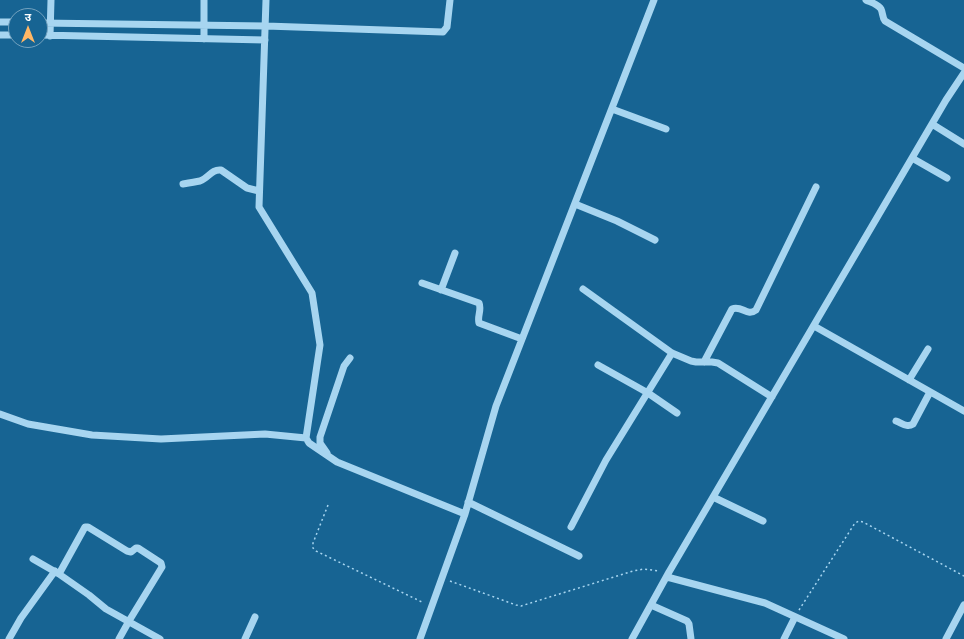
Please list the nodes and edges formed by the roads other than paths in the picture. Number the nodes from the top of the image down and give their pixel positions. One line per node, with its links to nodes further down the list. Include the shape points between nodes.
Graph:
1 (51, 0): 8 (street)
2 (204, 0): 9 (street)
3 (266, 0): 10 (street)
4 (450, 0): 10 (street, via 447,27 443,32)
5 (654, 0): 16 (street)
6 (866, 0): 14 (street, via 881,9 885,21)
7 (48, 23): 8 (street)
8 (51, 23): 9 (street); 11 (street)
9 (204, 25): 10 (street); 12 (street)
10 (266, 26): 13 (street)
11 (50, 36): 12 (street)
12 (204, 39): 13 (street)
13 (265, 40): 24 (street)
14 (964, 68)
15 (964, 73): 17 (street)
16 (612, 109): 18 (street); 25 (street)
17 (932, 124): 19 (street); 20 (street)
18 (666, 129)
19 (964, 144)
20 (912, 158): 21 (street); 31 (street)
21 (947, 178)
22 (183, 184): 24 (street, via 201,180 217,169 247,188)
23 (816, 187): 36 (street, via 756,310 750,313 739,308 732,309)
24 (259, 191): 46 (street, via 259,207 312,293 320,345)
25 (575, 204): 26 (street); 32 (street)
26 (655, 240)
27 (454, 253): 30 (street)
28 (422, 283): 30 (street)
29 (583, 289): 34 (street)
30 (441, 290): 32 (street, via 479,303 479,323)
31 (814, 326): 38 (street); 41 (street)
32 (522, 340): 49 (street, via 496,406)
33 (928, 349): 38 (street)
34 (672, 353): 36 (street, via 691,361); 40 (street)
35 (350, 358): 47 (street, via 344,366 320,437 320,442)
36 (704, 362): 41 (street, via 718,363)
37 (598, 365): 40 (street)
38 (909, 380): 39 (street)
39 (930, 392): 42 (street); 45 (street, via 910,426)
40 (648, 393): 43 (street); 52 (street, via 606,460)
41 (772, 397): 48 (street)
42 (964, 411)
43 (677, 413)
44 (0, 414): 46 (street, via 28,424 92,435 161,439 265,434)
45 (896, 421)
46 (306, 438): 47 (street)
47 (329, 457): 50 (street)
48 (714, 497): 51 (street); 56 (street)
49 (468, 502): 50 (street); 53 (street)
50 (464, 514): 66 (street)
51 (763, 521)
52 (571, 527)
53 (579, 556)
54 (33, 559): 55 (street)
55 (57, 573): 61 (street, via 106,609); 61 (street, via 84,527 127,551 131,552 138,548 161,563 162,567); 62 (street, via 21,618)
56 (668, 575): 57 (street); 59 (street, via 765,603)
57 (651, 605): 67 (street); 68 (street, via 687,622)
58 (964, 605): 71 (street)
59 (795, 616): 69 (street); 70 (street)
60 (255, 617): 65 (street)
61 (129, 622): 63 (street); 64 (street)
62 (9, 639)
63 (119, 639)
64 (160, 639)
65 (245, 639)
66 (420, 639)
67 (632, 639)
68 (691, 639)
69 (784, 639)
70 (844, 639)
71 (946, 639)

